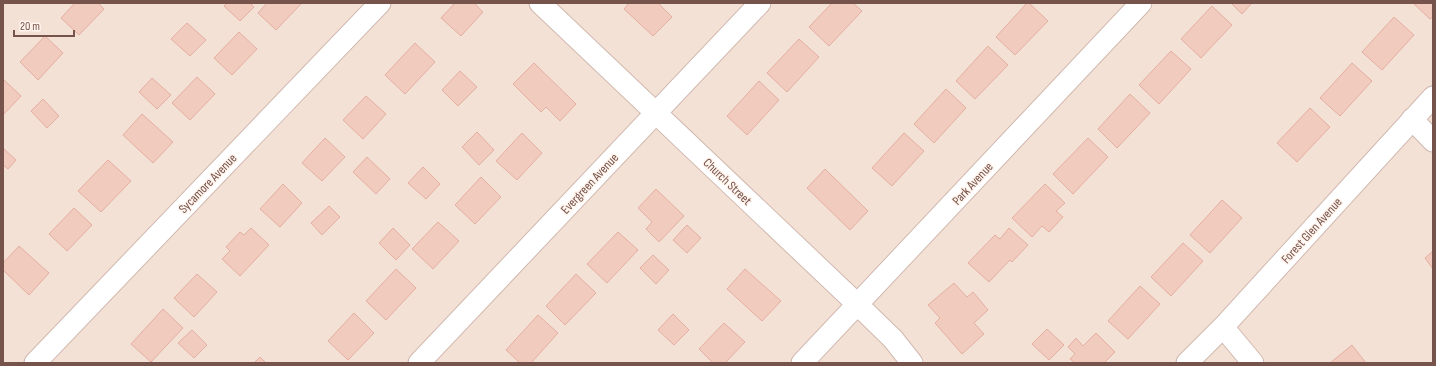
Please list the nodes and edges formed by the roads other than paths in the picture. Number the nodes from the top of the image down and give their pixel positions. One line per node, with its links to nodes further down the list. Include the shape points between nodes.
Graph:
1 (380, 3): 11 (street, Sycamore Avenue)
2 (540, 3): 6 (street, Church Street)
3 (760, 3): 6 (street, Evergreen Avenue)
4 (1142, 3): 9 (street, Park Avenue)
5 (1433, 97): 7 (street, Forest Glen Avenue)
6 (656, 113): 9 (street, Church Street); 12 (street, Evergreen Avenue)
7 (1412, 119): 8 (street); 10 (street, Forest Glen Avenue)
8 (1433, 141)
9 (857, 304): 13 (street, Park Avenue); 14 (street, Church Street, via 893,339)
10 (1223, 327): 15 (street, Forest Glen Avenue); 16 (street)
11 (35, 363)
12 (419, 363)
13 (802, 363)
14 (912, 363)
15 (1187, 363)
16 (1253, 363)

